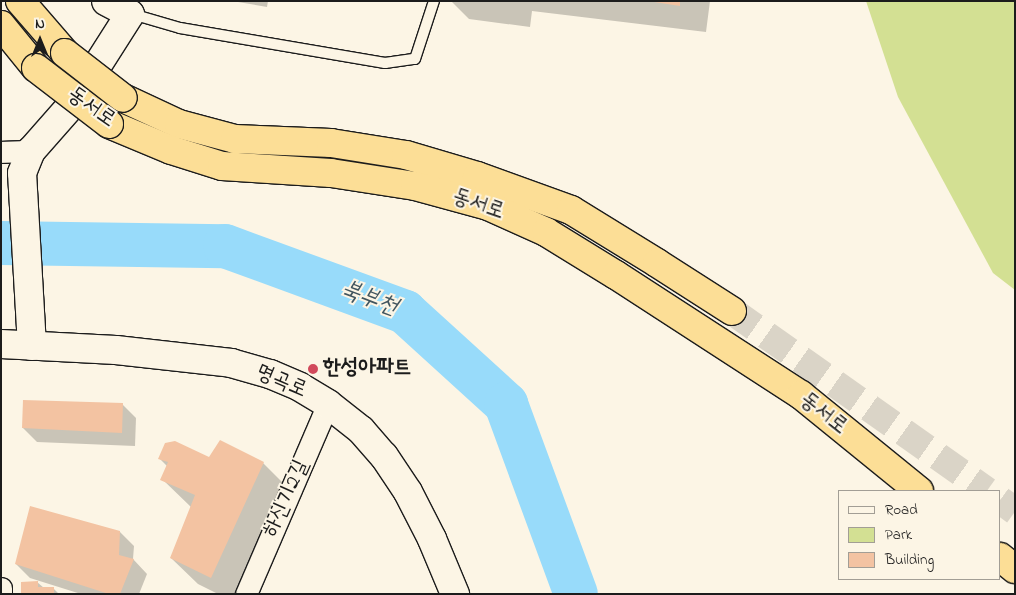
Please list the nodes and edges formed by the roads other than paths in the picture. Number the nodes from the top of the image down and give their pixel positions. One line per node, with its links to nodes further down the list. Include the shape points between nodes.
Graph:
1 (20, 1): 8 (highway, 동서로, bridge, via 65,53 123,98 178,124 235,139 331,143 406,155 477,176 570,210)
2 (106, 1): 4 (main road)
3 (434, 1): 4 (lane, via 415,59 385,63 180,28)
4 (132, 8): 7 (main road, via 74,102)
5 (1, 25): 12 (highway, 동서로, bridge, via 36,68 109,124 171,150 222,166 331,173 415,186 488,206 546,232 801,395)
6 (1, 152): 7 (street)
7 (27, 162): 10 (main road)
8 (732, 312)
9 (1, 344): 10 (main road, 명곡로)
10 (32, 346): 11 (main road, 명곡로, via 116,350 232,363 270,374)
11 (328, 404): 17 (street, 하신기2길); 18 (main road, 명곡로, via 361,430 384,456 432,539)
12 (918, 490)
13 (1001, 558): 14 (highway)
14 (1015, 569)
15 (1, 588): 16 (street)
16 (2, 594)
17 (246, 594)
18 (455, 594)

